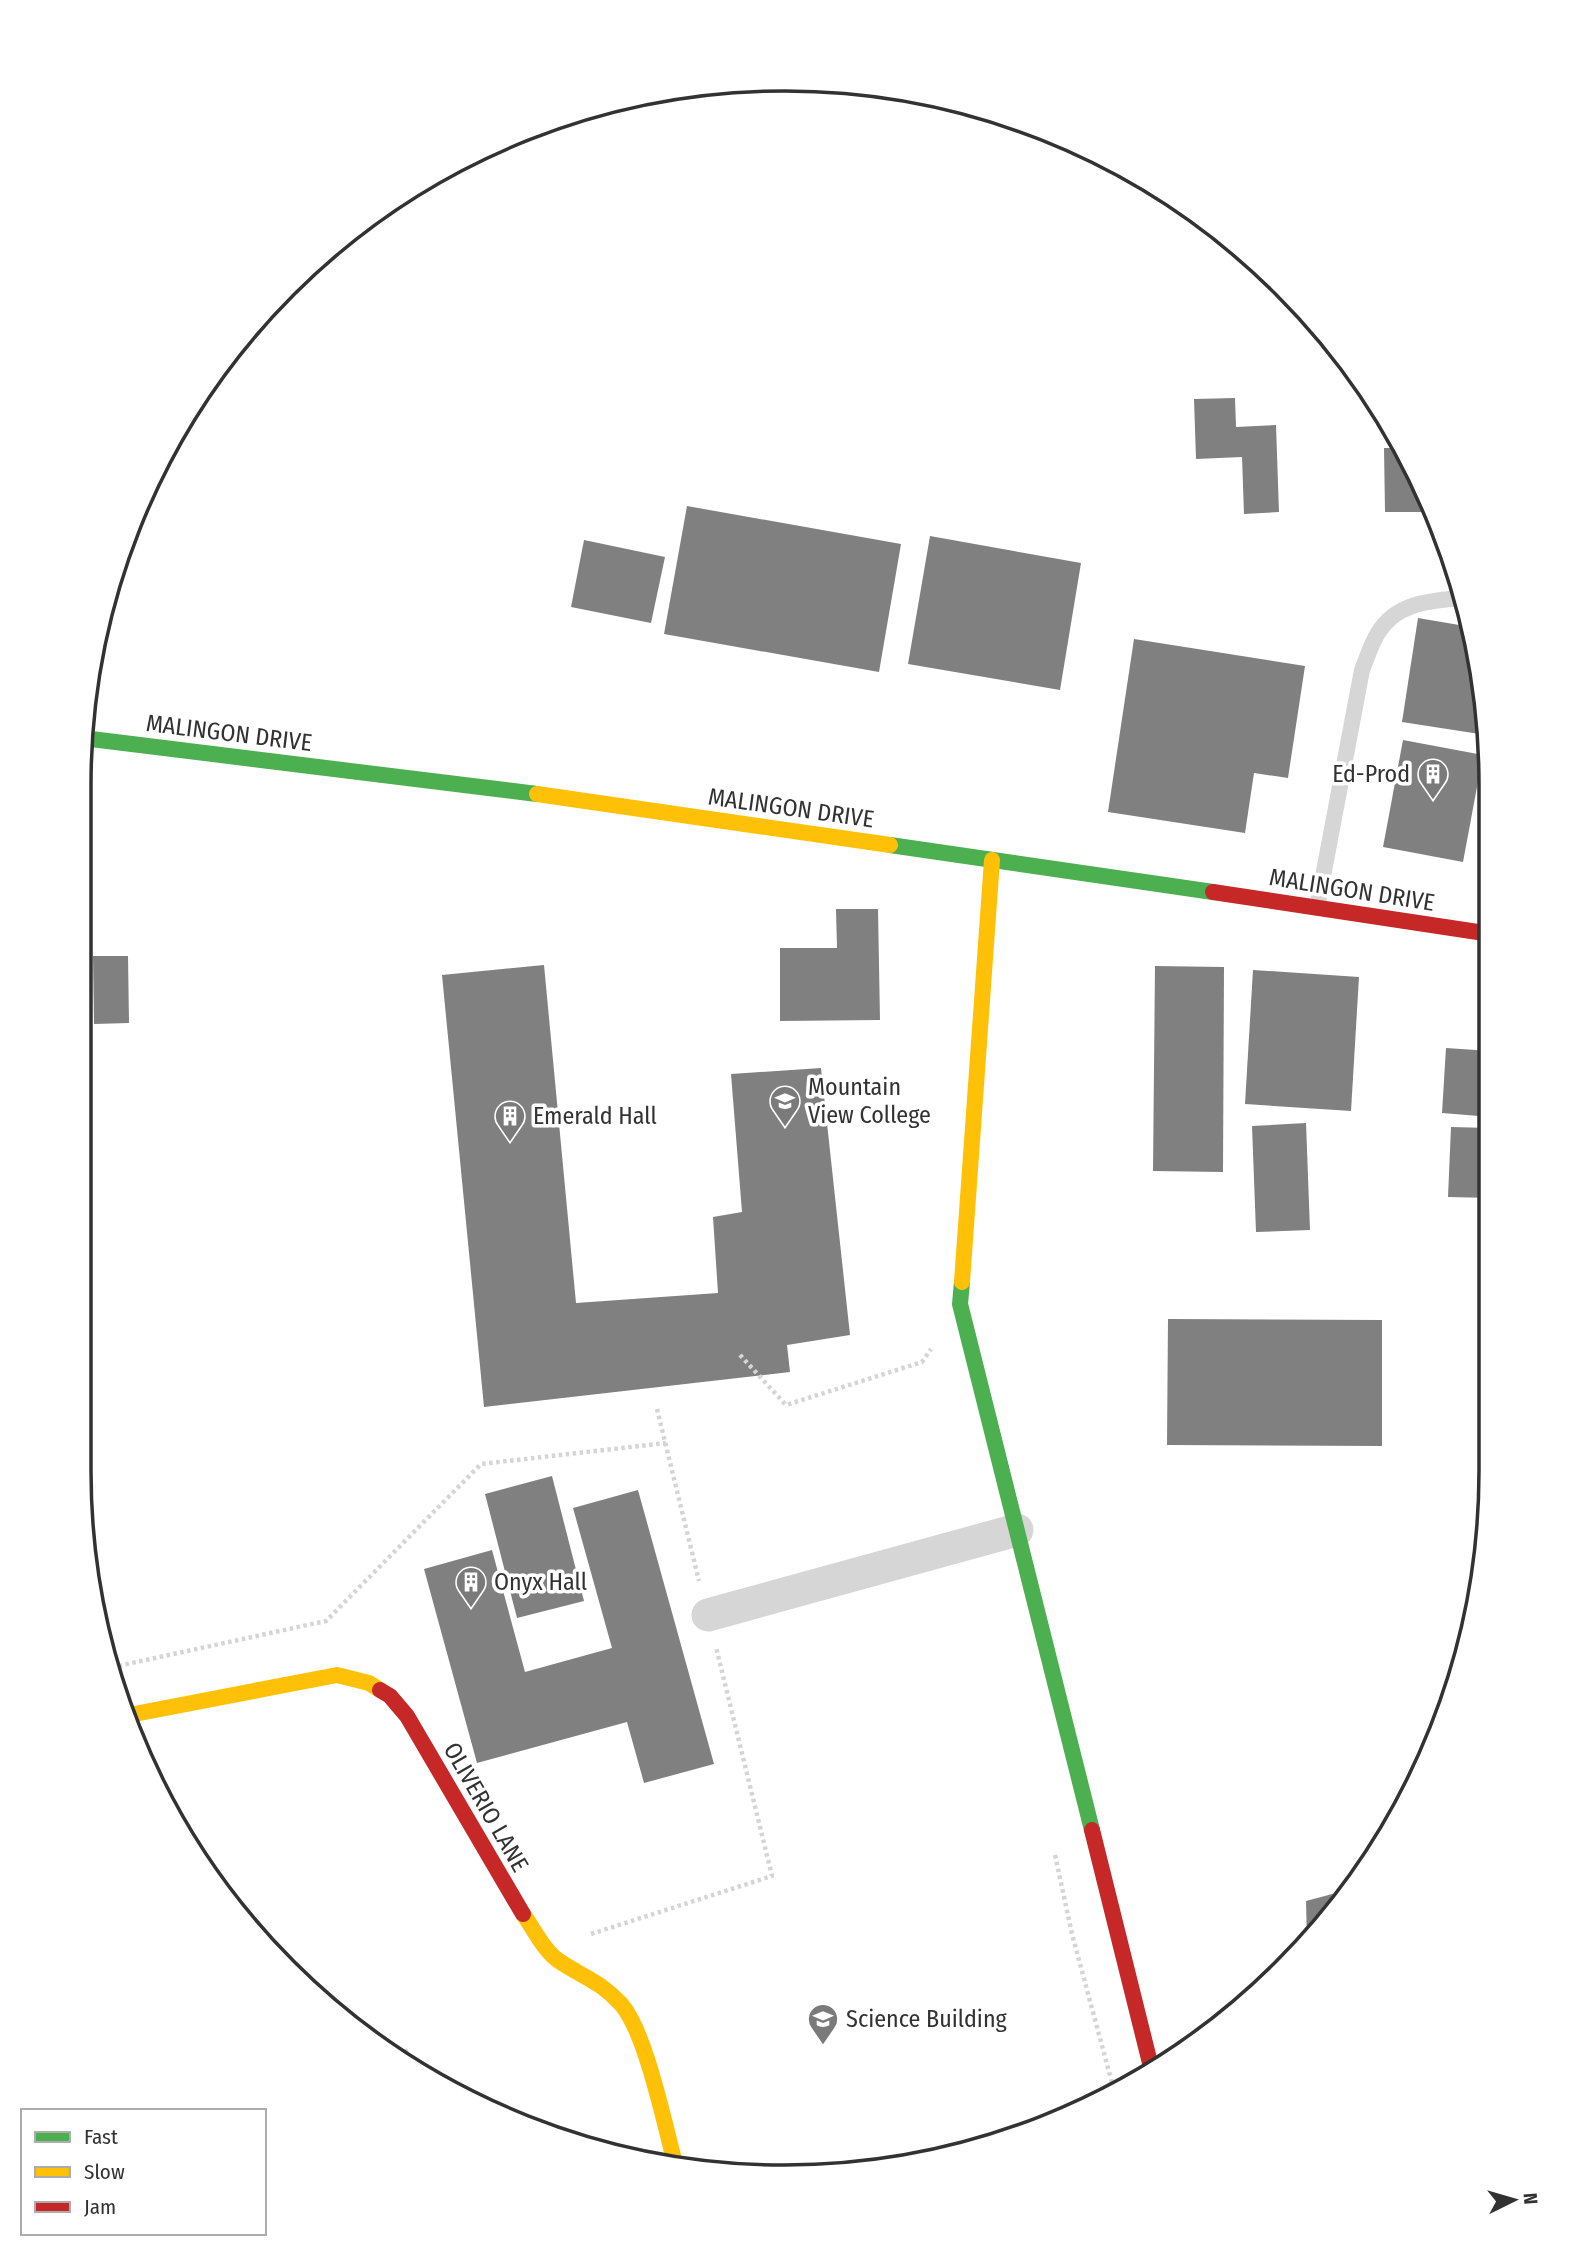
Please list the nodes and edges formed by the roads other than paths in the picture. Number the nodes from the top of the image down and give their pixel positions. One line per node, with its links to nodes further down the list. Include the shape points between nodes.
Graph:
1 (1453, 599): 4 (lane, via 1420,602 1397,612 1378,633 1362,670)
2 (92, 739): 3 (street, MALINGON DRIVE, via 500,789)
3 (992, 860): 4 (street, MALINGON DRIVE); 6 (street, via 960,1304)
4 (1317, 908): 5 (street, MALINGON DRIVE)
5 (1479, 932)
6 (1017, 1530): 7 (street); 9 (street)
7 (708, 1615)
8 (135, 1713): 10 (street, OLIVERIO LANE, via 337,1675 369,1683 390,1696 407,1716 546,1948 557,1961 598,1982 623,2006 642,2044)
9 (1150, 2061)
10 (673, 2156)

